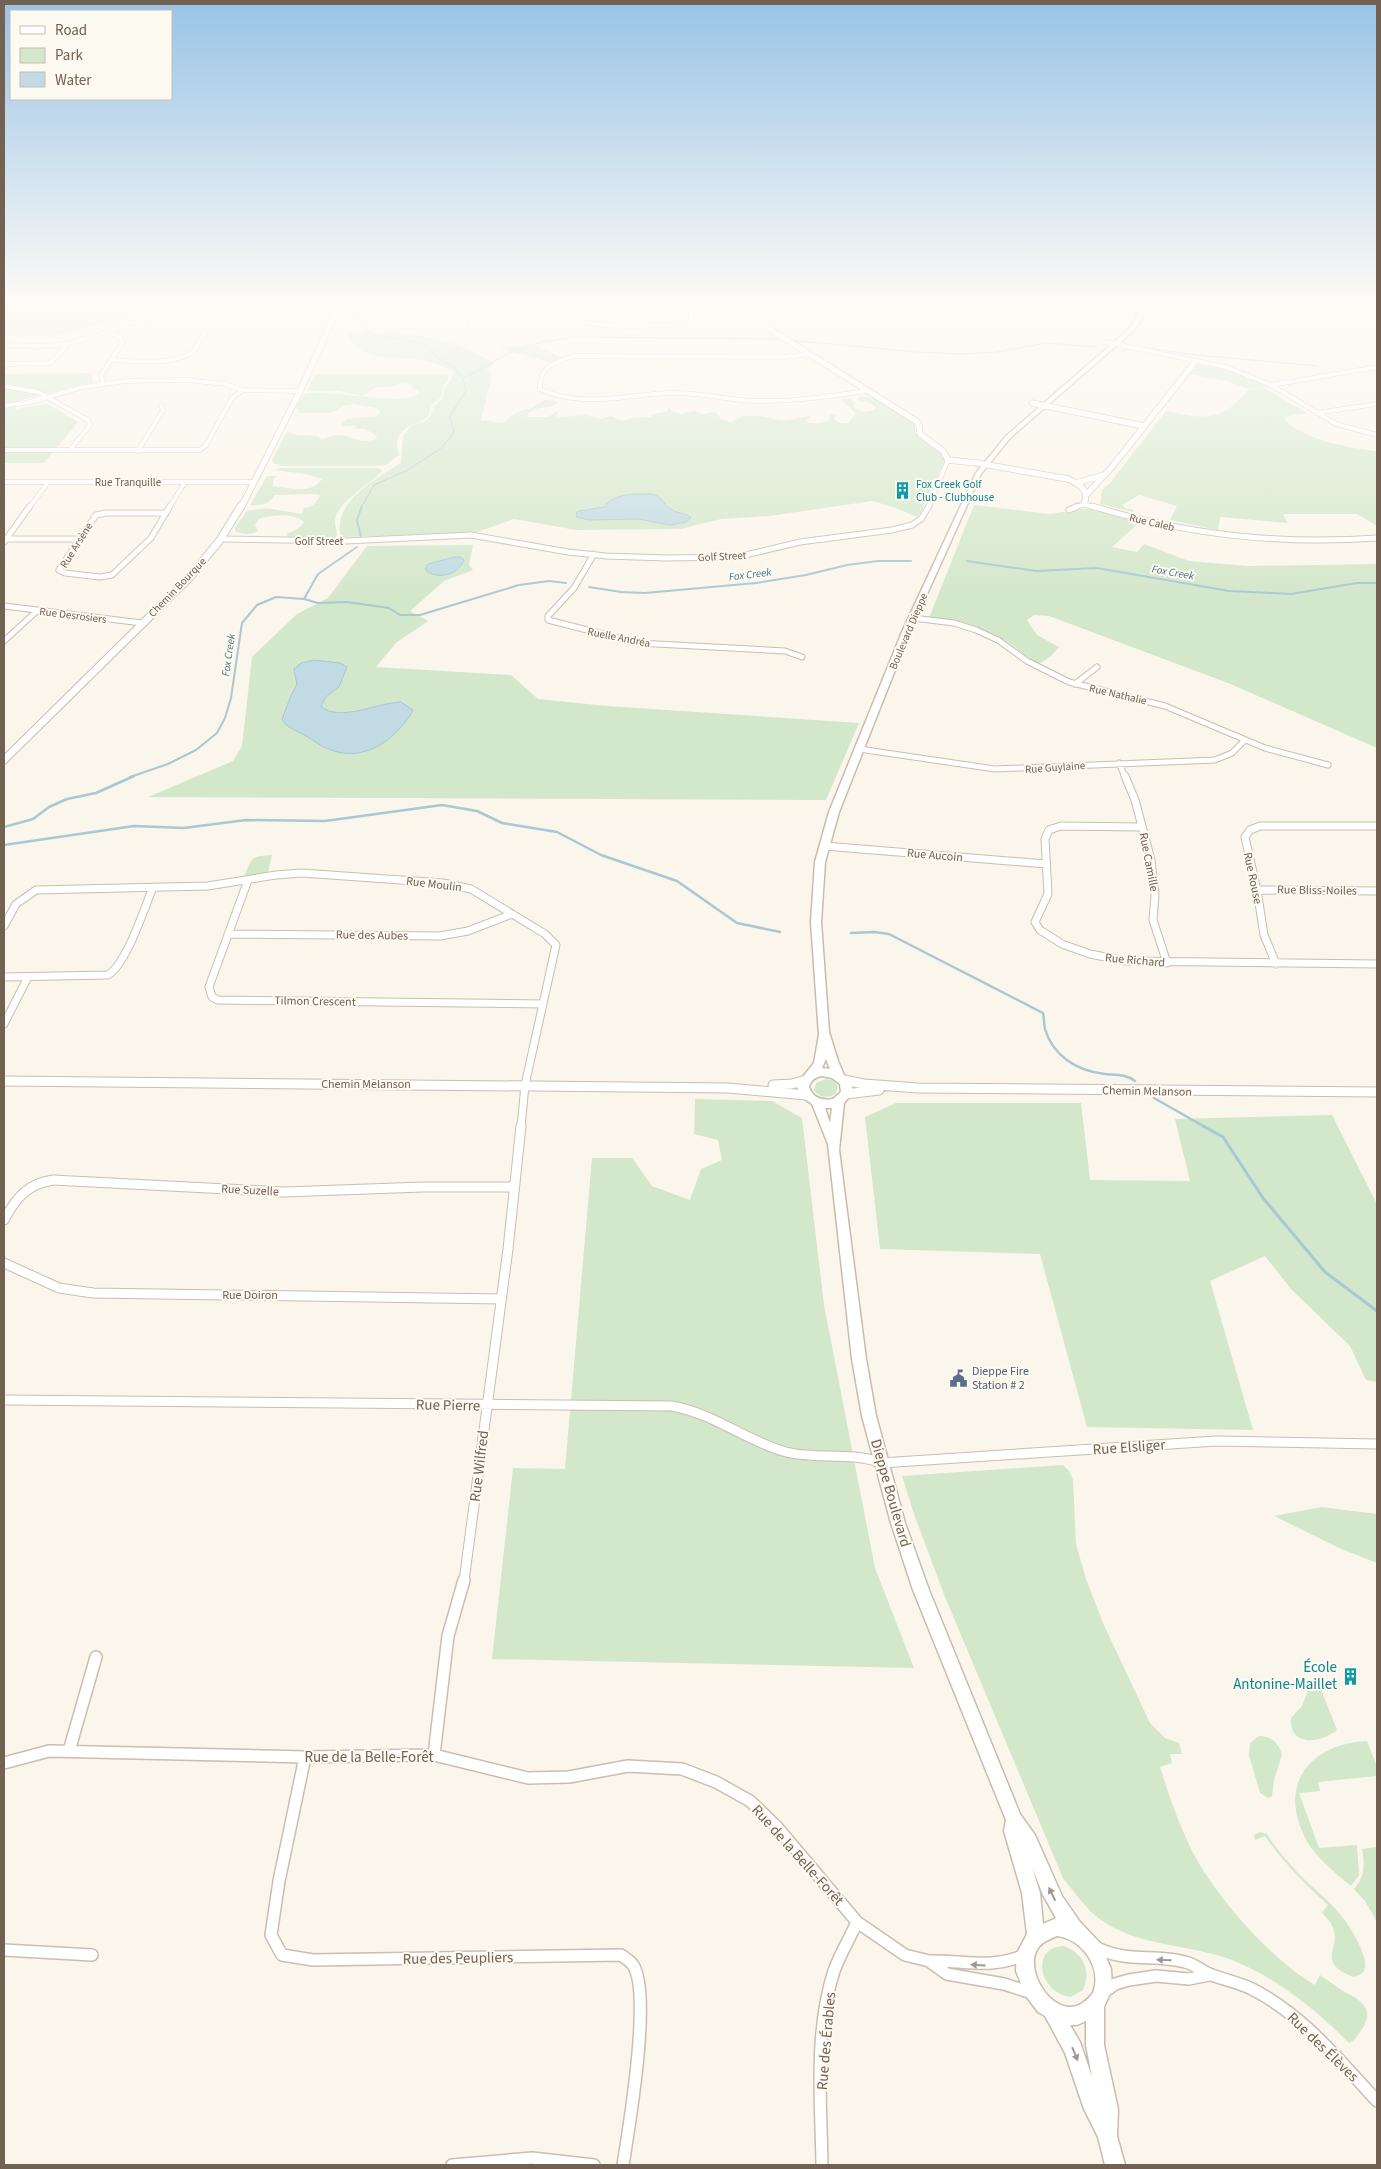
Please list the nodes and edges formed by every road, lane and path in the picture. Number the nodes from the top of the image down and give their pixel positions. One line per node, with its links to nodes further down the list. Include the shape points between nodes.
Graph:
1 (33, 400): 13 (street)
2 (54, 400): 21 (street, via 88,420 90,425)
3 (231, 400): 22 (street, via 200,450)
4 (295, 400): 29 (street, Chemin Bourque)
5 (745, 400): 6 (street)
6 (793, 400)
7 (883, 400): 23 (street, via 917,422 920,434)
8 (1052, 400): 15 (main road, Boulevard Dieppe)
9 (1165, 400): 18 (street)
10 (1295, 400): 17 (street)
11 (1032, 403): 15 (street)
12 (1377, 404): 17 (street)
13 (4, 406)
14 (161, 406): 22 (street, via 163,410)
15 (1045, 406): 16 (main road); 16 (main road); 24 (main road, Boulevard Dieppe, via 1008,437)
16 (1057, 408): 18 (street)
17 (1316, 413): 19 (street, via 1336,424)
18 (1144, 426): 25 (street)
19 (1377, 435)
20 (4, 450): 21 (street)
21 (70, 450): 22 (street)
22 (138, 451)
23 (948, 460): 24 (street); 39 (street, Golf Street, via 925,513 916,522 902,528 804,541 731,558)
24 (984, 464): 30 (street, via 1056,476); 42 (main road, Boulevard Dieppe)
25 (1105, 474): 30 (street); 31 (street)
26 (4, 482): 27 (street, Rue Tranquille)
27 (48, 482): 28 (street, Rue Tranquille); 36 (street)
28 (185, 482): 29 (street, Rue Tranquille); 34 (street, Rue Arsène)
29 (253, 482): 38 (street, Chemin Bourque)
30 (1076, 483): 31 (street)
31 (1087, 494): 32 (street)
32 (1084, 504): 33 (street); 35 (street, Rue Caleb, via 1152,523 1228,536 1298,541)
33 (1069, 510)
34 (166, 513): 37 (street, Rue Arsène, via 100,514 92,518); 37 (street, Rue Arsène, via 147,543 110,576 60,571)
35 (1377, 538)
36 (4, 540): 37 (street)
37 (78, 540)
38 (220, 540): 39 (street, Golf Street, via 346,541 477,536); 43 (street, Chemin Bourque, via 189,578)
39 (594, 554): 45 (street, Ruelle Andréa, via 574,588 548,616 548,620 638,643 785,651)
40 (4, 606): 41 (street, Rue Desrosiers)
41 (38, 610): 43 (street, Rue Desrosiers); 44 (street)
42 (913, 618): 47 (street, Rue Nathalie, via 976,630 998,640 1027,661); 49 (main road, Boulevard Dieppe)
43 (142, 623): 50 (street, Chemin Bourque)
44 (4, 641)
45 (802, 657)
46 (1097, 666): 47 (street)
47 (1075, 684): 48 (street, Rue Nathalie, via 1165,706)
48 (1245, 740): 51 (street, Rue Guylaine, via 1232,753 1216,760); 52 (street, Rue Nathalie)
49 (859, 750): 51 (street, Rue Guylaine, via 995,769); 55 (main road, Boulevard Dieppe)
50 (4, 759)
51 (1119, 763): 54 (street, Rue Camille, via 1135,800)
52 (1328, 765)
53 (1377, 826): 59 (street, Rue Rouse, via 1252,828 1245,837)
54 (1142, 827): 56 (street, Rue Richard, via 1054,828 1046,834); 64 (street, Rue Camille, via 1151,860 1154,920)
55 (824, 846): 56 (street, Rue Aucoin); 71 (main road, Boulevard Dieppe, via 816,922)
56 (1046, 864): 64 (street, Rue Richard, via 1048,894 1035,922 1042,934 1104,958)
57 (248, 880): 58 (street, Rue Moulin, via 208,886); 61 (street, Rue Moulin, via 302,873 443,883 471,889); 63 (street, Tilmon Crescent)
58 (154, 887): 62 (street, Rue Moulin, via 36,890 20,898); 68 (street, via 116,970 108,975)
59 (1257, 890): 60 (street, Rue Bliss-Noiles); 65 (street, Rue Rouse, via 1264,935)
60 (1377, 891)
61 (512, 914): 63 (street, Rue des Aubes, via 477,930 440,936); 69 (street, Rue Moulin, via 545,934 556,946)
62 (4, 926)
63 (228, 934): 69 (street, Tilmon Crescent, via 209,987 212,997 218,1000)
64 (1167, 962): 65 (street, Rue Richard)
65 (1276, 964): 66 (street, Rue Richard)
66 (1377, 964)
67 (4, 977): 68 (street)
68 (28, 977): 70 (street)
69 (543, 1004): 75 (street, Rue Moulin)
70 (4, 1024)
71 (824, 1032): 72 (main road, via 821,1061); 73 (main road, via 832,1061)
72 (808, 1078): 73 (main road, via 822,1072); 76 (street, via 787,1084); 79 (main road, via 803,1087)
73 (841, 1078): 77 (street, via 864,1084); 80 (main road, via 847,1087)
74 (4, 1081): 75 (street, Chemin Melanson)
75 (525, 1085): 76 (street, Chemin Melanson); 83 (street, Rue Wilfred)
76 (728, 1088): 79 (street)
77 (918, 1088): 78 (street, Chemin Melanson); 80 (street)
78 (1377, 1092)
79 (806, 1095): 81 (main road)
80 (842, 1098): 81 (main road, via 828,1104); 82 (main road)
81 (817, 1103): 82 (main road)
82 (833, 1150): 90 (main road, Dieppe Boulevard, via 859,1359 869,1416)
83 (514, 1187): 84 (street, Rue Suzelle, via 284,1192 53,1180 24,1190); 86 (street, Rue Wilfred)
84 (4, 1220)
85 (4, 1263): 86 (street, Rue Doiron, via 59,1288 93,1293)
86 (502, 1299): 88 (street, Rue Wilfred)
87 (4, 1400): 88 (street, Rue Pierre)
88 (487, 1405): 90 (street, Rue Pierre, via 684,1407 718,1419 782,1450 822,1456 858,1456); 93 (street, Rue Wilfred, via 466,1576 448,1636)
89 (1377, 1444): 90 (street, Rue Elsliger, via 1216,1441)
90 (882, 1463): 96 (main road, Dieppe Boulevard, via 921,1590)
91 (96, 1657): 92 (street)
92 (69, 1751): 94 (street, Rue de la Belle-Forêt); 95 (street, Rue de la Belle-Forêt, via 49,1751)
93 (434, 1756): 94 (street, Rue de la Belle-Forêt); 97 (street, Rue de la Belle-Forêt, via 528,1778 570,1777 628,1766 682,1769 716,1782 750,1801 777,1827)
94 (305, 1757): 112 (street, Rue des Peupliers, via 271,1935 282,1955 313,1960 621,1955 633,1964 638,1976 640,2031)
95 (4, 1762)
96 (1014, 1820): 98 (main road, via 1012,1831 1031,1893); 99 (main road, one-way to 96, via 1053,1898 1024,1830)
97 (857, 1922): 103 (street, Rue de la Belle-Forêt, via 905,1954); 113 (street, Rue des Érables, via 834,1970 826,2004 822,2057)
98 (1036, 1935): 99 (main road, via 1056,1927 1068,1929); 102 (main road)
99 (1084, 1939): 104 (street, one-way to 99, via 1187,1963 1125,1959 1102,1951); 106 (main road, via 1098,1955 1102,1968 1104,1982)
100 (4, 1950): 101 (street)
101 (92, 1955)
102 (1025, 1955): 103 (street, one-way to 103, via 992,1966 948,1960); 105 (main road, via 1024,1968)
103 (929, 1961): 105 (street, via 947,1974 1004,1984)
104 (1209, 1975): 106 (street, via 1189,1979 1156,1976 1129,1980 1116,1984); 108 (street, Rue des Élèves, via 1252,1989 1294,2016)
105 (1033, 1993): 107 (main road)
106 (1098, 2000): 107 (main road, via 1086,2013 1075,2016 1063,2016); 109 (main road, via 1095,2045 1108,2109)
107 (1052, 2011): 109 (main road, one-way to 109, via 1073,2049 1094,2109)
108 (1377, 2100)
109 (1108, 2135): 114 (main road)
110 (452, 2165): 111 (street, via 532,2158)
111 (594, 2165)
112 (624, 2165)
113 (822, 2165)
114 (1115, 2165)

